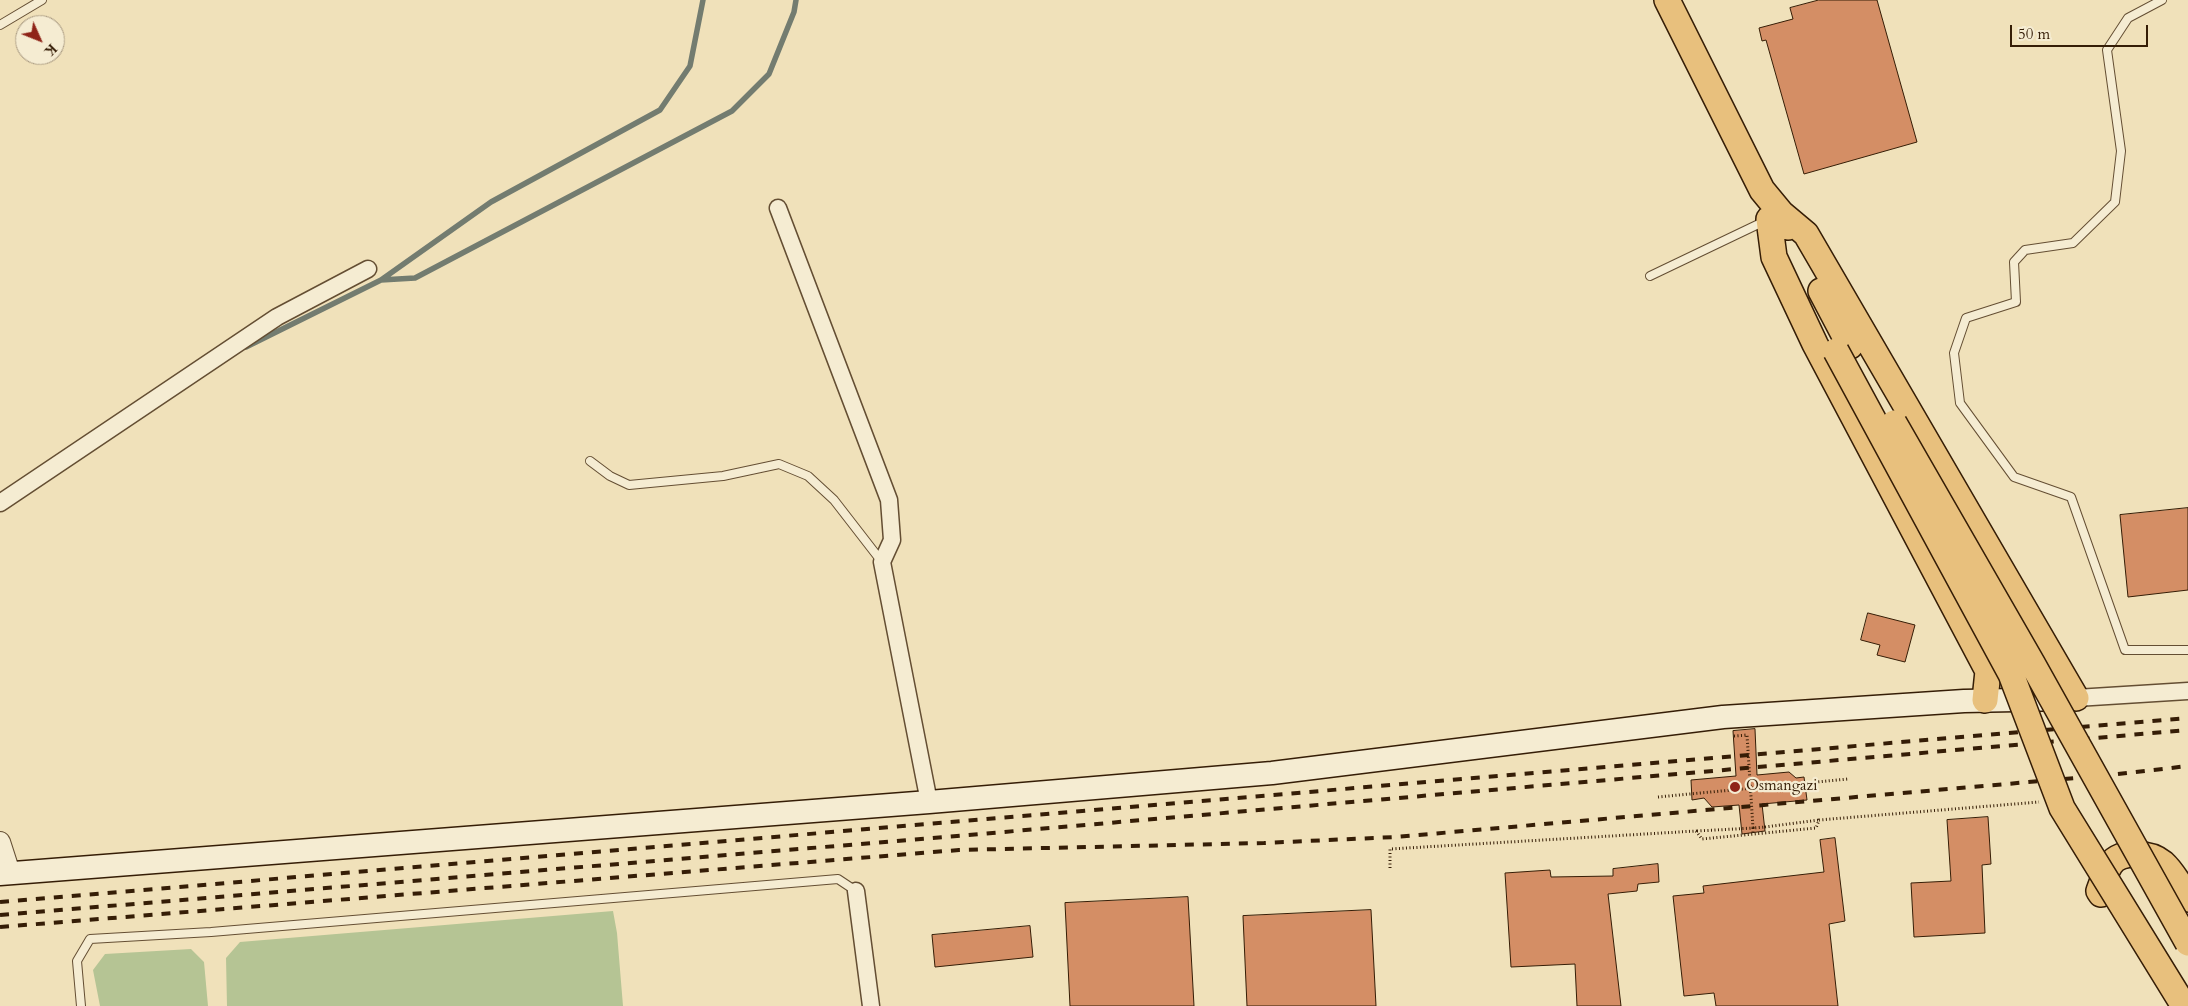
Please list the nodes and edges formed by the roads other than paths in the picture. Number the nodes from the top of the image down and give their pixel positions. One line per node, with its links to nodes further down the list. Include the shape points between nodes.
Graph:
1 (42, 0): 4 (lane)
2 (1666, 0): 6 (main road)
3 (2162, 0): 13 (lane, via 2128,18 2107,50 2120,150 2114,202 2073,243 2025,250 2014,262 2016,302 1966,318 1954,353 1960,403 2014,477 2071,497 2125,650)
4 (0, 25)
5 (778, 208): 12 (street, via 889,500 892,540)
6 (1775, 216): 8 (lane); 9 (main road); 15 (main road, via 1806,234); 16 (main road, via 1774,257 1815,344 1988,672)
7 (368, 269): 11 (street, via 277,317)
8 (1650, 276)
9 (1843, 348): 22 (main road, bridge, via 2028,654); 26 (main road, bridge, via 2011,674 2062,808)
10 (590, 461): 12 (lane, via 629,485 723,476 779,464 808,476 834,500)
11 (0, 504)
12 (882, 562): 17 (street)
13 (2188, 650)
14 (2188, 691): 15 (street)
15 (2076, 698): 16 (main road)
16 (1985, 700): 17 (main road, via 1723,717 1272,773)
17 (929, 802): 19 (main road)
18 (0, 842): 19 (street)
19 (5, 873)
20 (856, 892): 23 (lane, via 838,879 211,932 90,939 77,961); 24 (street)
21 (2188, 899): 25 (main road, via 2162,862 2132,852 2110,864 2099,891)
22 (2188, 942)
23 (81, 1006)
24 (871, 1006)
25 (2171, 1006)
26 (2184, 1006)

